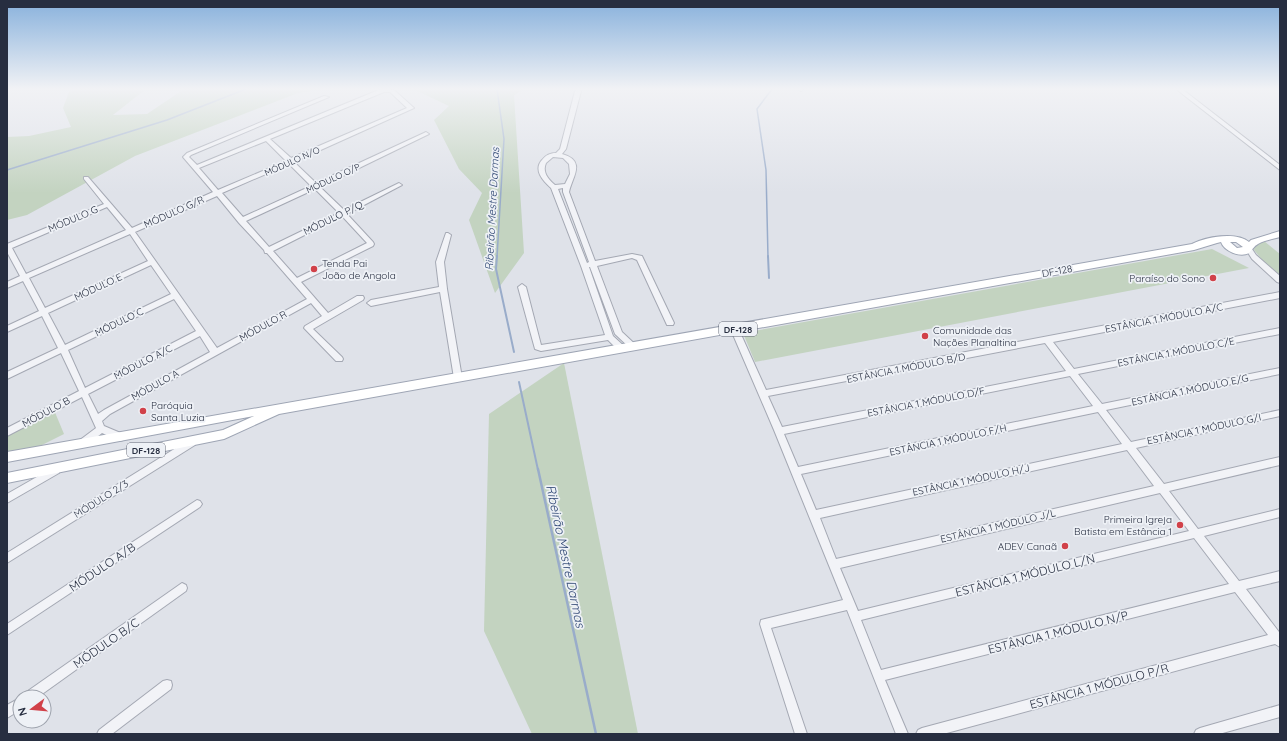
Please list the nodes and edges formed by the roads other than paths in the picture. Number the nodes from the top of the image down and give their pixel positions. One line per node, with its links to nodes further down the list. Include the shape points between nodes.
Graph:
1 (264, 124): 10 (street, via 186,157)
2 (301, 124): 7 (street)
3 (376, 124): 9 (street, MÓDULO N/O)
4 (570, 124): 8 (street, via 563,149)
5 (1223, 124): 11 (street)
6 (426, 134): 14 (street, MÓDULO O/P)
7 (266, 138): 9 (street); 10 (street)
8 (558, 155): 15 (street, via 572,163 573,178); 16 (street, via 546,159 541,165 546,179)
9 (290, 162): 14 (street); 17 (street, MÓDULO N/O)
10 (196, 168): 17 (street)
11 (1280, 168)
12 (86, 178): 18 (street, MÓDULO G)
13 (399, 185): 19 (street, MÓDULO P/Q)
14 (315, 186): 19 (street); 20 (street, MÓDULO O/P)
15 (567, 186): 16 (street); 21 (street, via 566,192)
16 (554, 187): 22 (street)
17 (217, 193): 20 (street); 23 (street, MÓDULO G/R)
18 (107, 205): 23 (street); 29 (street, MÓDULO G)
19 (343, 213): 33 (street, MÓDULO P/Q); 39 (street, via 371,244)
20 (241, 221): 33 (street)
21 (579, 227): 22 (street); 35 (street)
22 (570, 229): 35 (street)
23 (131, 231): 34 (street); 37 (street)
24 (1280, 231): 27 (main road, DF-128)
25 (1280, 234): 31 (main road, DF-128, via 1254,242)
26 (448, 235): 42 (street, via 440,262)
27 (1237, 239): 28 (main road, DF-128); 31 (main road)
28 (1226, 240): 30 (main road, DF-128 / DF-128); 32 (main road, via 1226,245)
29 (8, 247): 37 (street)
30 (1194, 247): 32 (main road, DF-128 / DF-128); 54 (main road, DF-128 / DF-128)
31 (1248, 247): 32 (main road, DF-128, via 1245,252); 36 (street)
32 (1236, 250): 36 (street)
33 (267, 251): 39 (street)
34 (152, 262): 43 (street); 48 (street, MÓDULO E)
35 (589, 265): 49 (street); 51 (street); 52 (street, via 632,256 640,258)
36 (1265, 268): 38 (street)
37 (25, 277): 40 (street); 48 (street)
38 (1280, 280)
39 (295, 282): 46 (street)
40 (7, 285)
41 (522, 287): 57 (street, via 538,347)
42 (443, 289): 47 (street); 67 (street)
43 (175, 295): 56 (street); 60 (street, MÓDULO C)
44 (1280, 295): 58 (street, ESTÂNCIA 1 MÓDULO A/C)
45 (360, 298): 50 (street)
46 (311, 300): 50 (street); 62 (street, MÓDULO R)
47 (371, 303)
48 (44, 312): 53 (street, MÓDULO E); 60 (street)
49 (612, 315): 51 (street); 59 (street, via 619,334)
50 (327, 317): 63 (street, via 308,328)
51 (603, 317): 57 (street)
52 (670, 323)
53 (7, 329)
54 (735, 330): 59 (main road, DF-128 / DF-128); 69 (street)
55 (1280, 331): 65 (street, ESTÂNCIA 1 MÓDULO C/E)
56 (201, 332): 62 (street); 68 (street, MÓDULO A/C)
57 (610, 337): 61 (street)
58 (1048, 341): 65 (street); 69 (street, ESTÂNCIA 1 MÓDULO B/D)
59 (634, 347): 61 (main road, DF-128 / DF-128)
60 (64, 349): 66 (street, MÓDULO C); 68 (street)
61 (622, 349): 67 (main road, DF-128 / DF-128)
62 (215, 352): 73 (street, MÓDULO A, via 106,412)
63 (339, 359)
64 (1280, 371): 70 (street, ESTÂNCIA 1 MÓDULO E/G)
65 (1072, 372): 70 (street); 76 (street, ESTÂNCIA 1 MÓDULO D/F)
66 (7, 376)
67 (458, 378): 71 (main road, DF-128 / DF-128)
68 (84, 392): 73 (street); 77 (street, MÓDULO B)
69 (764, 394): 76 (street)
70 (1101, 408): 81 (street); 85 (street, ESTÂNCIA 1 MÓDULO F/H)
71 (282, 409): 74 (main road, DF-128 / DF-128); 79 (main road, DF-128 / DF-128, via 230,432)
72 (1280, 413): 81 (street, ESTÂNCIA 1 MÓDULO G/I)
73 (97, 420): 75 (street)
74 (200, 422): 78 (main road, DF-128 / DF-128); 79 (main road, via 204,425 205,432)
75 (101, 429): 78 (street); 80 (street)
76 (780, 431): 85 (street)
77 (7, 432)
78 (120, 437): 80 (main road, DF-128 / DF-128)
79 (195, 440): 84 (main road, DF-128 / DF-128); 93 (street, MÓDULO 2/3)
80 (82, 444): 82 (main road, DF-128 / DF-128)
81 (1128, 446): 87 (street); 91 (street, ESTÂNCIA 1 MÓDULO H/J)
82 (7, 457)
83 (1280, 462): 87 (street, ESTÂNCIA 1 MÓDULO J/L)
84 (60, 468): 86 (main road, DF-128 / DF-128); 88 (street)
85 (796, 471): 91 (street)
86 (7, 478)
87 (1161, 488): 92 (street); 94 (street, ESTÂNCIA 1 MÓDULO J/L)
88 (7, 499)
89 (197, 504): 100 (street, MÓDULO A/B)
90 (1280, 513): 92 (street, ESTÂNCIA 1 MÓDULO L/N)
91 (814, 515): 94 (street)
92 (1196, 534): 96 (street); 99 (street, ESTÂNCIA 1 MÓDULO L/N)
93 (7, 558)
94 (835, 564): 98 (street)
95 (1280, 576): 96 (street, ESTÂNCIA 1 MÓDULO N/P)
96 (1237, 587): 101 (street); 102 (street, ESTÂNCIA 1 MÓDULO N/P)
97 (182, 588): 104 (street, MÓDULO B/C)
98 (849, 604): 99 (street); 107 (street, via 765,624)
99 (854, 617): 102 (street)
100 (7, 630)
101 (1279, 639): 109 (street, ESTÂNCIA 1 MÓDULO P/R)
102 (878, 676): 108 (street)
103 (167, 685): 106 (street)
104 (40, 689)
105 (1280, 711): 110 (street)
106 (103, 734)
107 (801, 734)
108 (902, 734)
109 (922, 734)
110 (1200, 734)

